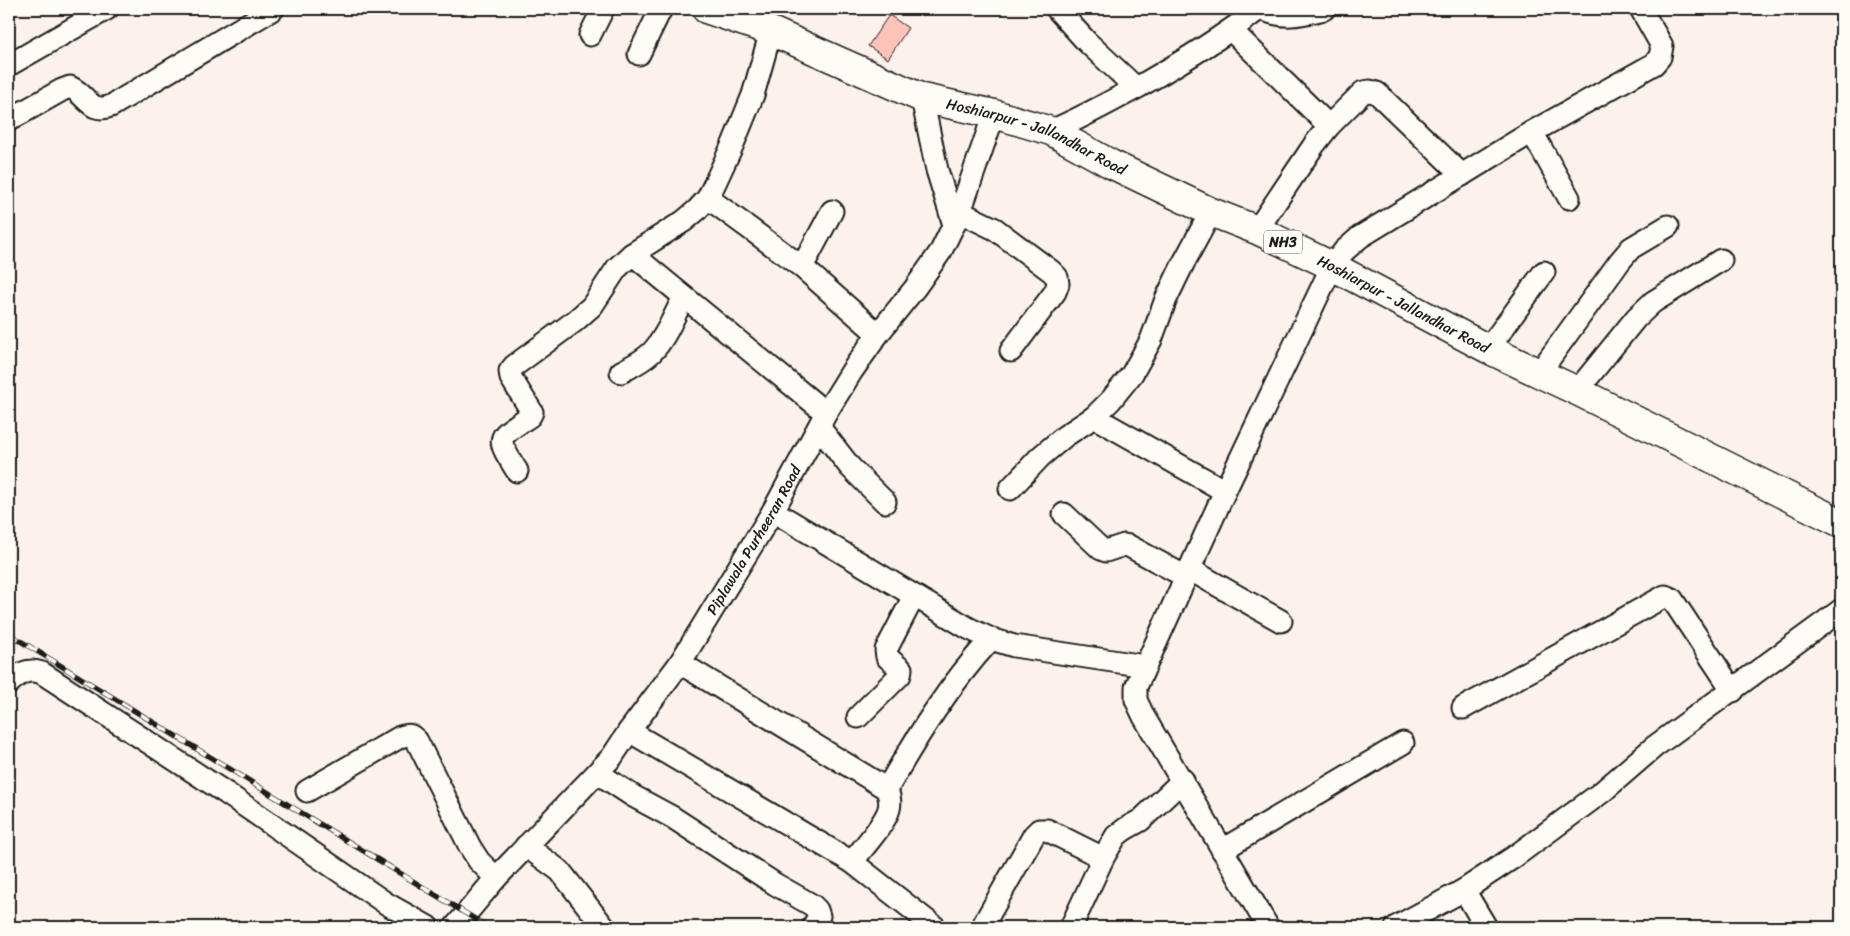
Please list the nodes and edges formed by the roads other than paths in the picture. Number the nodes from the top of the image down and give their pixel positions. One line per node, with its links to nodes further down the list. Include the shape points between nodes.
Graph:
1 (108, 9): 15 (street)
2 (274, 9): 19 (street, via 111,106 96,108 70,87)
3 (603, 9): 13 (street)
4 (661, 9): 14 (street)
5 (709, 9): 12 (highway, Hoshiarpur - Jallandhar Road / NH3)
6 (1057, 9): 16 (street, via 1097,53)
7 (1259, 9): 11 (street)
8 (1263, 9): 9 (street, via 1284,16)
9 (1324, 9)
10 (1641, 9): 22 (street, via 1662,46 1660,57 1654,64)
11 (1231, 30): 16 (street); 20 (street)
12 (771, 31): 17 (highway, Hoshiarpur - Jallandhar Road / NH3); 24 (street, via 753,95)
13 (590, 35)
14 (639, 54)
15 (9, 65)
16 (1136, 88): 21 (street)
17 (922, 98): 18 (highway, Hoshiarpur - Jallandhar Road / NH3); 28 (street, via 937,170)
18 (994, 114): 21 (highway, Hoshiarpur - Jallandhar Road / NH3); 28 (street, Piplawala Purheeran Road)
19 (9, 120)
20 (1329, 126): 23 (street, via 1363,92 1377,93); 30 (street)
21 (1051, 131): 27 (highway, Hoshiarpur - Jallandhar Road / NH3)
22 (1532, 132): 23 (street); 25 (street)
23 (1462, 176): 33 (street, via 1360,238)
24 (708, 198): 31 (street, via 684,221); 34 (street)
25 (1569, 198)
26 (832, 211): 34 (street)
27 (1211, 212): 30 (highway, Hoshiarpur - Jallandhar Road / NH3); 43 (street, via 1132,374)
28 (957, 218): 37 (street, Piplawala Purheeran Road, via 941,251); 39 (street, via 994,229 1057,277 1055,292)
29 (1668, 226): 41 (street, via 1631,248)
30 (1257, 230): 33 (highway, Hoshiarpur - Jallandhar Road / NH3)
31 (632, 254): 36 (street); 45 (street, via 617,268 592,306 510,371 532,412 502,437 503,448)
32 (1721, 260): 42 (street, via 1653,302 1622,334)
33 (1332, 266): 38 (highway, Hoshiarpur - Jallandhar Road / NH3); 47 (street)
34 (802, 267): 37 (street)
35 (1544, 272): 38 (street)
36 (684, 297): 40 (street, via 652,352); 44 (street)
37 (878, 334): 44 (street, Piplawala Purheeran Road)
38 (1488, 349): 41 (highway, Hoshiarpur - Jallandhar Road / NH3)
39 (1011, 351)
40 (621, 372)
41 (1538, 373): 42 (highway, Hoshiarpur - Jallandhar Road / NH3)
42 (1577, 391): 51 (highway, Hoshiarpur - Jallandhar Road / NH3)
43 (1094, 417): 46 (street, via 1052,446); 47 (street)
44 (822, 420): 48 (street, via 836,451); 49 (street, Piplawala Purheeran Road)
45 (517, 471)
46 (1010, 489)
47 (1225, 491): 52 (street)
48 (885, 502)
49 (773, 511): 53 (street); 57 (street, Piplawala Purheeran Road)
50 (1064, 514): 52 (street, via 1101,549 1106,551 1129,546)
51 (1841, 522)
52 (1188, 573): 55 (street); 58 (street)
53 (914, 596): 56 (street); 62 (street, via 886,650 887,657 901,669 900,675)
54 (1841, 610): 60 (street)
55 (1281, 621)
56 (991, 640): 58 (street); 67 (street, via 971,661 926,722)
57 (680, 663): 63 (street, Piplawala Purheeran Road); 67 (street)
58 (1145, 666): 66 (street, via 1136,687 1136,700)
59 (9, 683): 76 (street, via 25,672 42,673 387,904)
60 (1734, 691): 61 (street, via 1672,599 1665,596); 74 (street, via 1654,748 1553,830)
61 (1463, 708)
62 (858, 717)
63 (629, 731): 65 (street, Piplawala Purheeran Road); 72 (street)
64 (1402, 743): 70 (street)
65 (598, 773): 69 (street, Piplawala Purheeran Road); 79 (street, via 812,905 819,916)
66 (1183, 780): 70 (street); 71 (street, via 1141,820 1120,832)
67 (887, 789): 72 (street, via 890,799 885,819)
68 (307, 791): 73 (street, via 400,737 412,736 470,847)
69 (526, 846): 73 (street, Piplawala Purheeran Road); 78 (street, via 560,871)
70 (1222, 850): 82 (street)
71 (1103, 858): 75 (street, via 1047,830 1039,830); 81 (street)
72 (852, 862): 80 (street)
73 (496, 878): 77 (street, Piplawala Purheeran Road)
74 (1464, 890): 83 (street); 84 (street)
75 (991, 925)
76 (428, 927)
77 (455, 927)
78 (604, 927)
79 (813, 927)
80 (935, 927)
81 (1071, 927)
82 (1268, 927)
83 (1396, 927)
84 (1486, 927)

